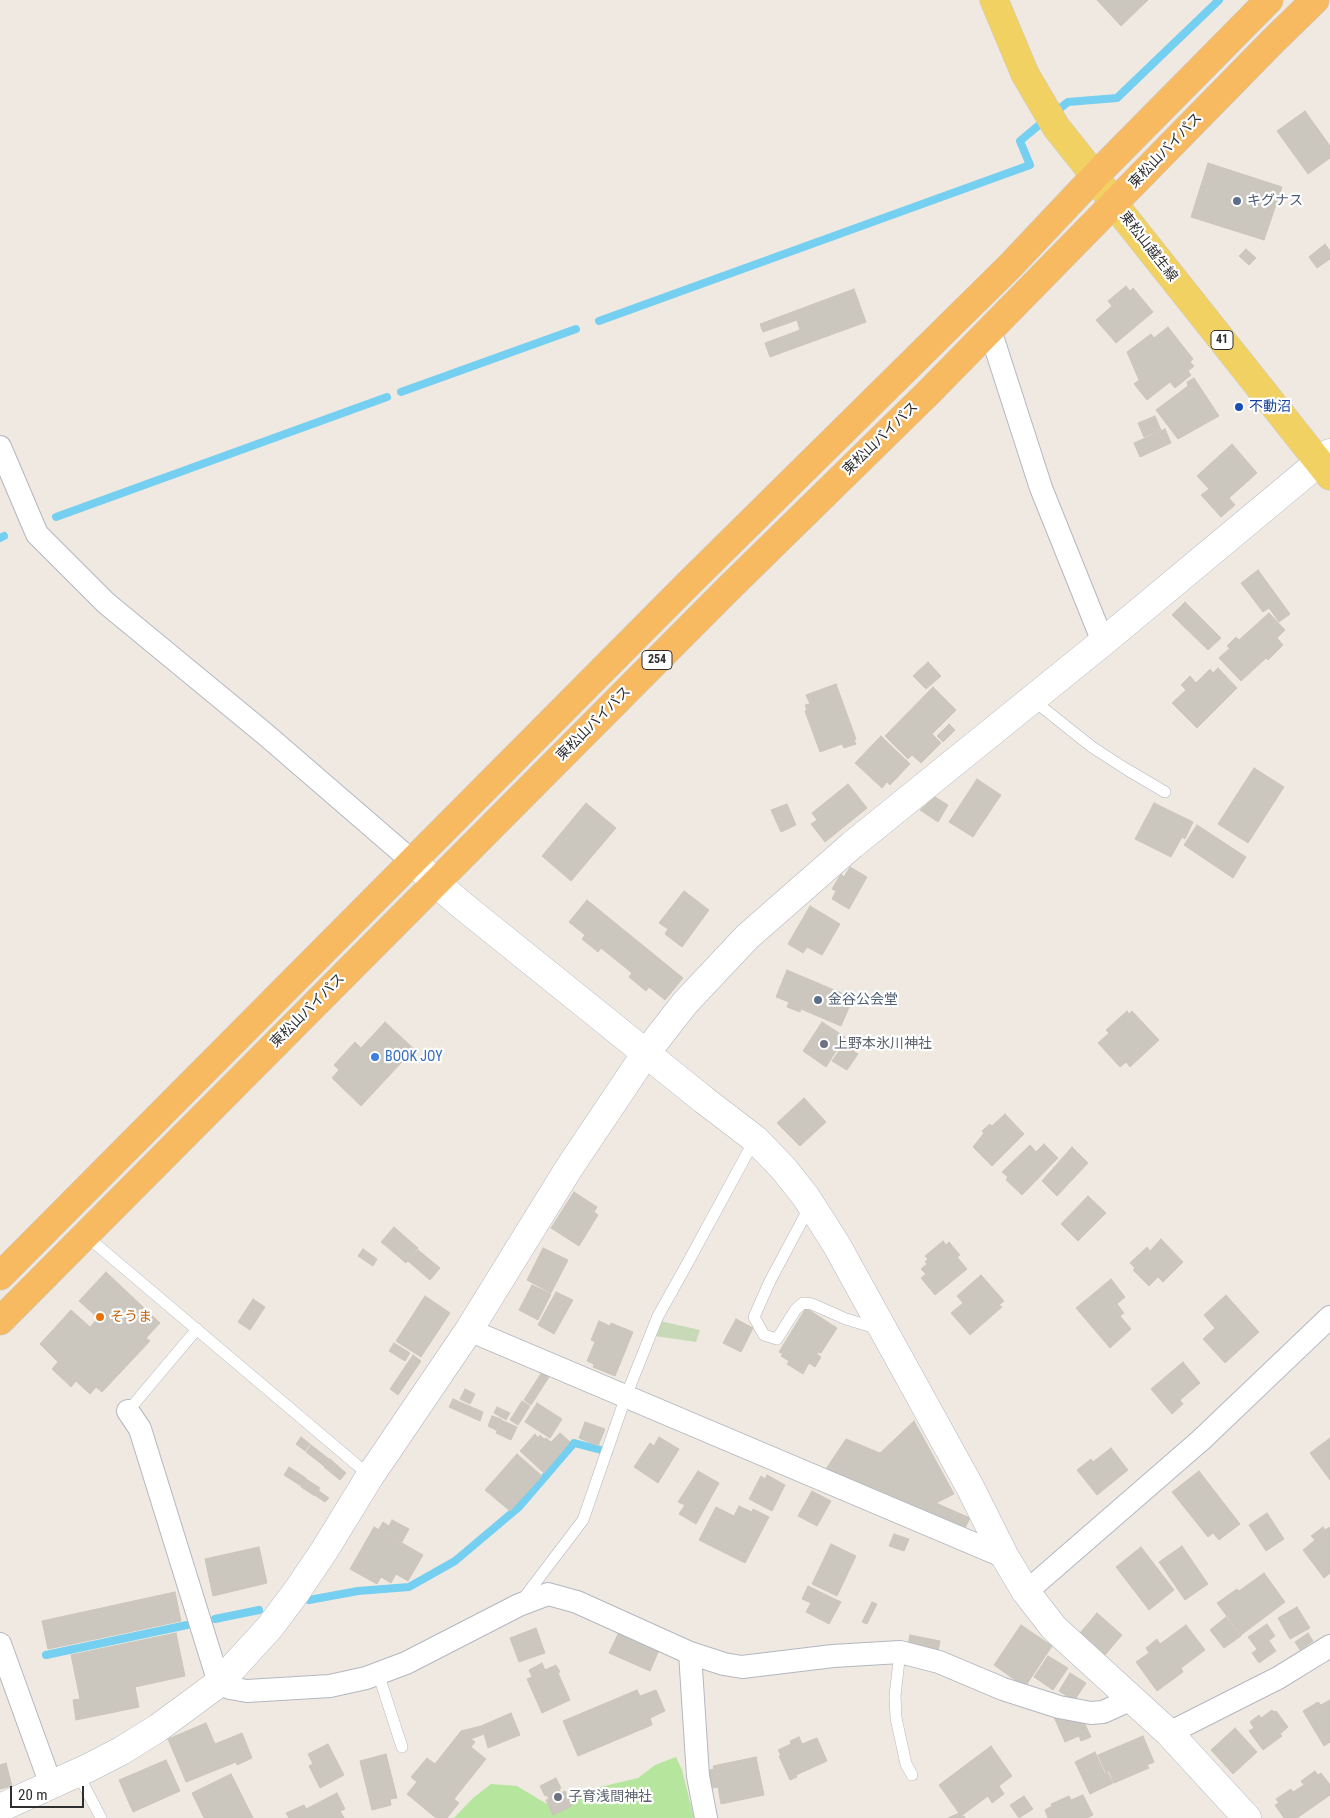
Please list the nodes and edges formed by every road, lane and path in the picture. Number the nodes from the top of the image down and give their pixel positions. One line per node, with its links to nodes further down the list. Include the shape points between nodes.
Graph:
1 (994, 0): 4 (main road, 東松山越生線 / 41, via 1025,74 1056,127)
2 (1269, 0): 4 (highway, 254)
3 (1315, 0): 5 (highway, 東松山バイパス / 254)
4 (1094, 176): 5 (main road, 東松山越生線 / 41); 12 (highway, 254, via 1011,265)
5 (1114, 204): 6 (highway, 東松山バイパス / 254); 8 (main road, 東松山越生線 / 41)
6 (990, 330): 9 (street, via 1041,488); 13 (highway, 東松山バイパス / 254)
7 (0, 447): 12 (street, via 37,534 106,603)
8 (1326, 464): 9 (street)
9 (1104, 642): 10 (street)
10 (1033, 700): 11 (lane, via 1092,747); 14 (street, via 852,845 747,937 685,1003)
11 (1165, 792)
12 (412, 862): 13 (street); 18 (highway, 254)
13 (436, 883): 14 (street); 17 (highway, 東松山バイパス / 254)
14 (646, 1053): 15 (street); 22 (street, via 579,1153)
15 (755, 1139): 16 (street); 24 (lane, via 658,1316)
16 (811, 1204): 23 (street); 23 (lane, via 754,1317 764,1335 778,1339 803,1303)
17 (85, 1235): 20 (highway, 東松山バイパス / 254); 21 (lane)
18 (0, 1276)
19 (1330, 1317): 28 (street, via 1201,1440)
20 (0, 1321)
21 (197, 1329): 25 (lane); 26 (lane)
22 (469, 1330): 24 (street); 26 (street)
23 (885, 1331): 27 (street)
24 (626, 1396): 27 (street); 29 (lane, via 583,1520)
25 (128, 1411): 35 (street, via 140,1429)
26 (370, 1476): 35 (street, via 297,1591 270,1627)
27 (1005, 1557): 28 (street)
28 (1026, 1592): 36 (street, via 1054,1628)
29 (519, 1605): 33 (street, via 548,1594 577,1602); 34 (street, via 406,1663)
30 (0, 1644): 41 (street)
31 (1330, 1646): 37 (street, via 1278,1678)
32 (900, 1652): 33 (street, via 742,1666); 36 (street, via 939,1662 1003,1689 1091,1713 1103,1712); 40 (lane, via 896,1718 906,1764)
33 (690, 1653): 45 (street, via 698,1776)
34 (378, 1673): 35 (street, via 330,1686 248,1692); 38 (lane)
35 (219, 1683): 39 (street, via 150,1733)
36 (1132, 1699): 37 (street)
37 (1169, 1733): 43 (street)
38 (402, 1747)
39 (77, 1772): 41 (street); 44 (lane)
40 (912, 1775)
41 (51, 1785): 42 (street)
42 (0, 1808)
43 (1236, 1814)
44 (101, 1818)
45 (706, 1818)

